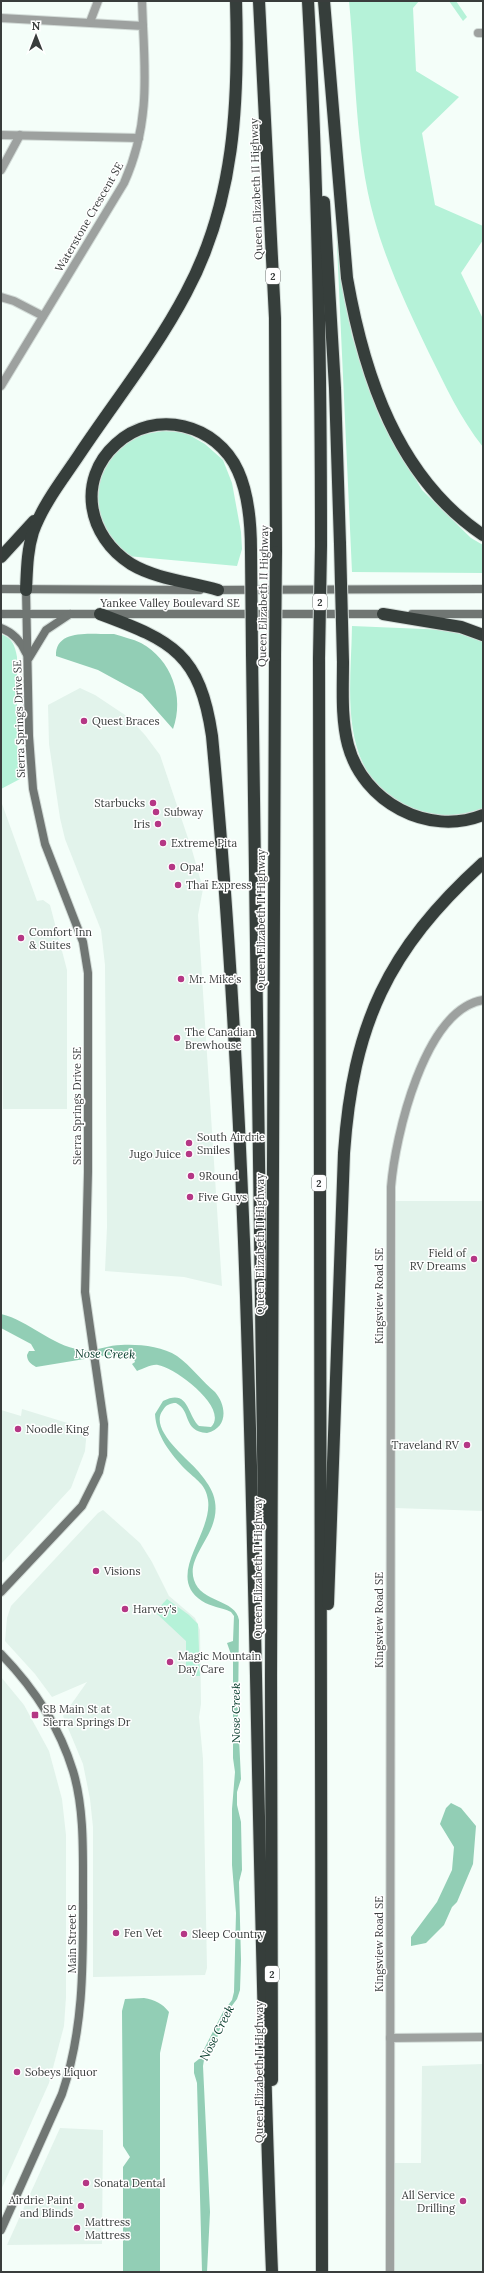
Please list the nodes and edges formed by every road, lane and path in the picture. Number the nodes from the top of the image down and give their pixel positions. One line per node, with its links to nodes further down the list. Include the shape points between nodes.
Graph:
1 (98, 1): 8 (street)
2 (142, 1): 9 (street, Waterstone Crescent SE)
3 (236, 1): 18 (highway, via 238,60 232,146 222,199 200,266 168,326)
4 (259, 1): 39 (highway, Queen Elizabeth II Highway / 2, bridge, via 275,318)
5 (308, 1): 10 (highway, 2)
6 (324, 1): 19 (highway, via 347,278 365,360 395,434 415,467 445,505)
7 (1, 18): 8 (street)
8 (90, 22): 9 (street)
9 (143, 26): 13 (street, Waterstone Crescent SE, via 146,96)
10 (313, 93): 34 (highway, bridge, via 328,252 340,544 342,662 348,745 355,763 373,788 398,809 426,820 458,822); 40 (highway, 2, bridge, via 321,355 319,1368)
11 (1, 135): 12 (street)
12 (20, 135): 13 (street); 14 (street)
13 (139, 138): 16 (street, Waterstone Crescent SE, via 134,161 124,183)
14 (1, 170)
15 (1, 297): 16 (street)
16 (43, 316): 17 (street, Waterstone Crescent SE)
17 (1, 386)
18 (42, 513): 20 (highway); 23 (highway, via 28,551)
19 (483, 535)
20 (1, 557)
21 (1, 589): 23 (main road, Yankee Valley Boulevard SE)
22 (483, 589): 24 (main road, Yankee Valley Boulevard SE)
23 (26, 590): 24 (main road, Yankee Valley Boulevard SE); 26 (main road, Sierra Springs Drive SE)
24 (218, 590): 39 (highway, bridge, via 132,565 110,547 95,524 92,504 96,475 108,453 125,437 151,425 179,425 211,438 232,460 240,476 249,515 252,551 263,1492)
25 (1, 614): 26 (main road, Yankee Valley Boulevard SE)
26 (27, 614): 27 (main road, Yankee Valley Boulevard SE); 33 (main road, Sierra Springs Drive SE)
27 (70, 614): 28 (main road, Yankee Valley Boulevard SE); 33 (main road, via 46,630)
28 (100, 614): 29 (main road, Yankee Valley Boulevard SE); 44 (highway, via 148,632 174,650 201,685 212,736 231,973 244,1219 263,2062)
29 (383, 614): 30 (main road, Yankee Valley Boulevard SE); 32 (highway, via 461,627)
30 (483, 614)
31 (1, 628): 33 (main road, via 14,634)
32 (483, 635)
33 (28, 659): 37 (main road, Sierra Springs Drive SE, via 33,788 45,844 83,942 88,973 88,1172 84,1272 90,1339 104,1424 103,1456 99,1472 82,1506)
34 (483, 815)
35 (483, 863): 40 (highway, via 450,894 403,951 370,1014 351,1085 344,1161 332,1536)
36 (483, 1000): 42 (street, Kingsview Road SE, via 464,1006 456,1013 431,1049 413,1088 398,1136 391,1188)
37 (1, 1592)
38 (1, 1654): 43 (main road, Main Street S, via 17,1670 44,1706 58,1731 73,1772 80,1805 83,1896 83,1983 80,2019 70,2070 62,2094)
39 (271, 1676): 44 (highway, Queen Elizabeth II Highway / 2)
40 (322, 1708): 45 (highway, 2)
41 (483, 2037): 42 (street)
42 (390, 2038): 46 (street, Kingsview Road SE)
43 (1, 2230)
44 (272, 2272)
45 (322, 2272)
46 (390, 2272)

